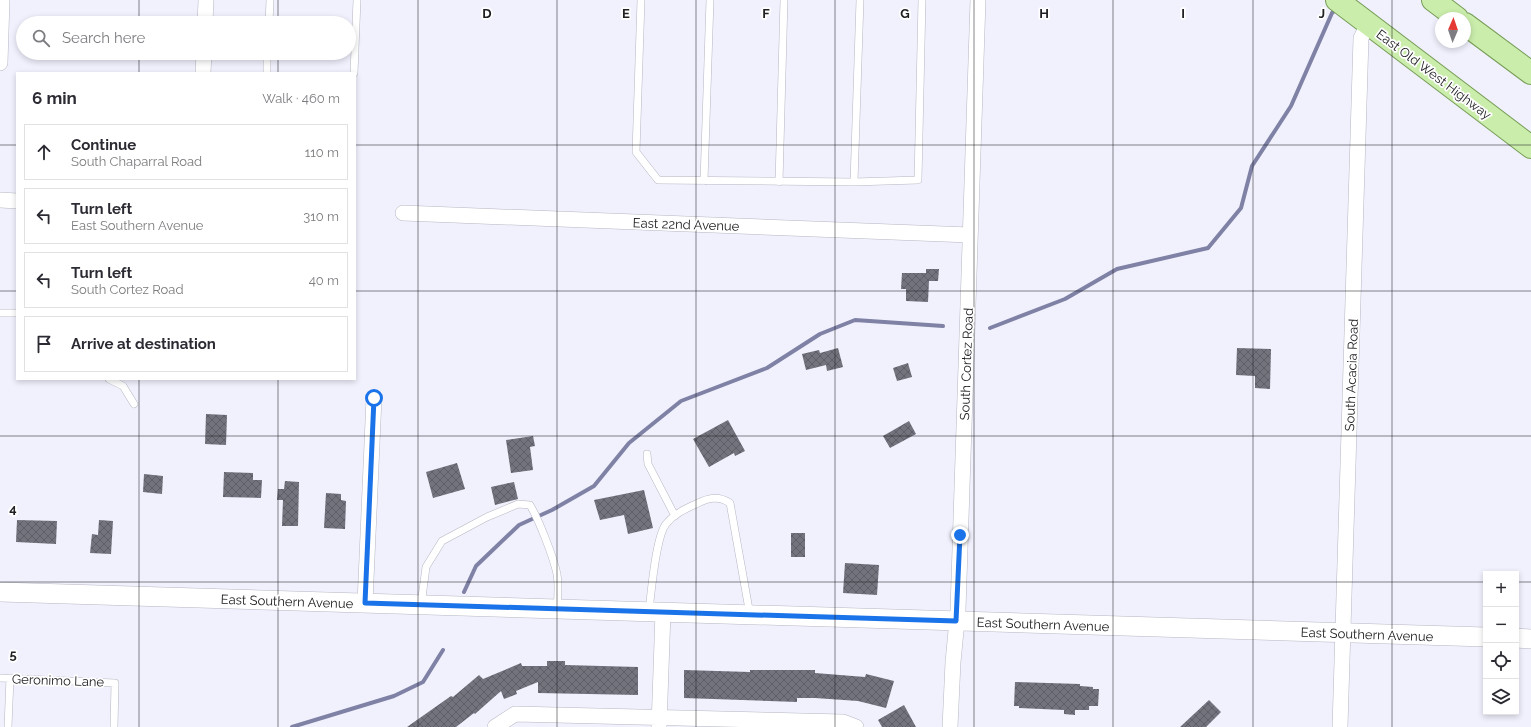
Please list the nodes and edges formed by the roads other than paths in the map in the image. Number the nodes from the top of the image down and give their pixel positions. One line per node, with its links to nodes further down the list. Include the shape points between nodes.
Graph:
1 (2, 0): 22 (street)
2 (206, 0): 14 (street)
3 (270, 0): 15 (lane)
4 (358, 0): 18 (lane)
5 (641, 0): 28 (lane, via 636,152 658,180)
6 (710, 0): 28 (lane)
7 (784, 0): 29 (lane)
8 (860, 0): 30 (lane)
9 (922, 0): 30 (lane, via 918,180)
10 (978, 0): 34 (street, South Cortez Road)
11 (1433, 0): 13 (main road)
12 (1343, 5): 16 (main road, East Old West Highway)
13 (1449, 12)
14 (205, 16)
15 (269, 16)
16 (1368, 24): 27 (main road, East Old West Highway); 49 (street, South Acacia Road, via 1361,38)
17 (1471, 28): 26 (main road)
18 (356, 36)
19 (204, 60): 23 (street)
20 (267, 60): 24 (lane)
21 (355, 60): 25 (lane)
22 (0, 63)
23 (203, 72)
24 (266, 72)
25 (354, 72)
26 (1531, 73)
27 (1531, 147)
28 (704, 181): 29 (lane)
29 (779, 182): 30 (lane)
30 (854, 182)
31 (0, 200): 32 (street)
32 (16, 201)
33 (402, 213): 34 (street, East 22nd Avenue)
34 (970, 235): 48 (street, South Cortez Road)
35 (0, 313): 36 (lane)
36 (16, 313)
37 (111, 380): 39 (lane, via 123,386)
38 (374, 398): 43 (street)
39 (134, 404)
40 (648, 454): 41 (lane, via 648,464)
41 (675, 516): 46 (lane, via 665,525 655,561); 47 (lane, via 706,499 722,498 730,503)
42 (0, 592): 43 (street, East Southern Avenue)
43 (365, 603): 44 (street, East Southern Avenue)
44 (421, 605): 45 (street, East Southern Avenue); 45 (lane, via 426,567 442,541 518,504 530,505 536,514 557,574)
45 (557, 609): 46 (street, East Southern Avenue)
46 (656, 612): 47 (street, East Southern Avenue); 55 (street)
47 (750, 615): 48 (street, East Southern Avenue)
48 (956, 621): 49 (street, East Southern Avenue); 60 (street, South Cortez Road)
49 (1343, 633): 50 (street, East Southern Avenue); 61 (street, South Acacia Road)
50 (1483, 637)
51 (1519, 638): 52 (street)
52 (1531, 638)
53 (0, 678): 54 (lane, Geronimo Lane)
54 (10, 678): 56 (lane); 57 (lane, Geronimo Lane, via 115,683)
55 (659, 722): 58 (street, via 515,714); 59 (street, via 843,722)
56 (8, 727)
57 (114, 727)
58 (496, 727)
59 (856, 727)
60 (950, 727)
61 (1340, 727)

